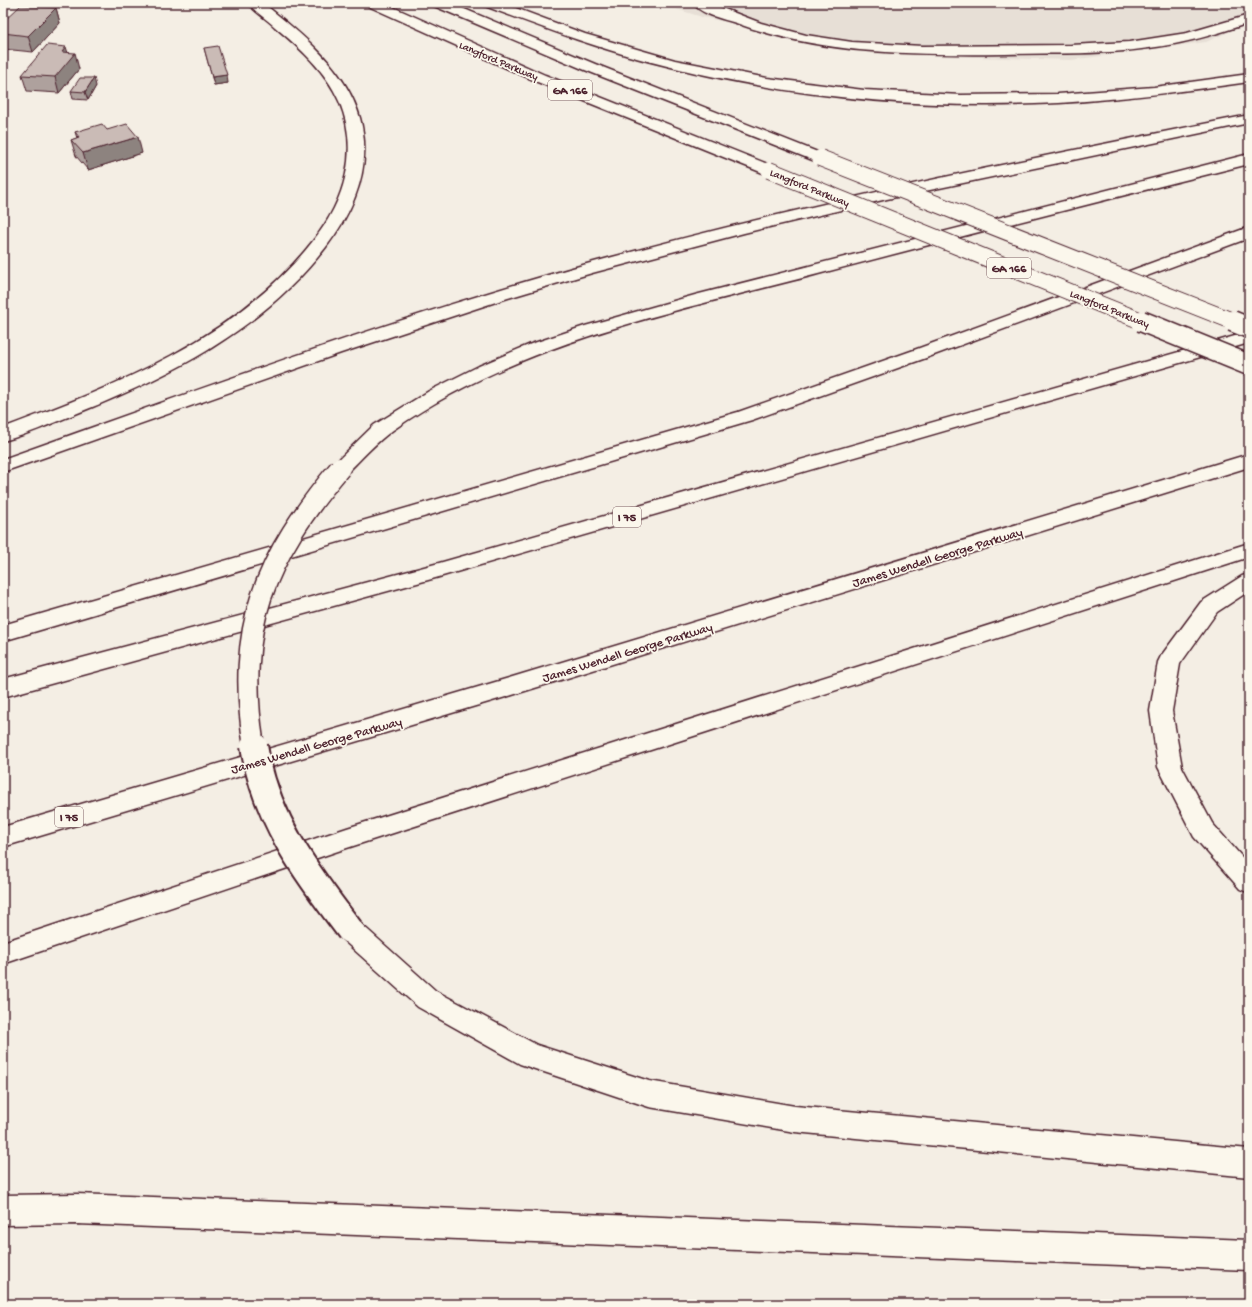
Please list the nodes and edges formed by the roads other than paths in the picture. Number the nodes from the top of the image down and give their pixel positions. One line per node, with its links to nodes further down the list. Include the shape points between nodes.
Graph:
1 (255, 3): 14 (main road, via 317,60 336,82 352,116 357,137 354,180 347,201 335,223 320,245 286,283 225,332 129,385)
2 (373, 3): 13 (main road, Langford Parkway / GA 166, bridge, via 540,78)
3 (439, 3): 11 (main road, GA 166, bridge, via 590,67)
4 (490, 3): 7 (main road, via 559,31 623,52 736,77 825,90 918,98 1010,100 1101,97 1186,89)
5 (704, 5): 6 (main road, via 758,27 805,39 861,48 923,51 1092,48 1150,44 1210,32)
6 (1249, 19)
7 (1249, 78)
8 (1249, 119): 16 (main road, via 953,180 668,247 484,300 361,340)
9 (1249, 159): 24 (main road, bridge, via 895,248 618,322 536,348 474,374 427,399 385,427 340,468 314,499 288,536 272,568 256,609 249,653 249,704 253,752 270,807 297,858 350,930 427,999 530,1055 649,1094 795,1119)
10 (1249, 232): 19 (main road, via 745,416)
11 (1249, 328)
12 (1249, 337): 20 (main road, I 75, via 439,570)
13 (1249, 365)
14 (3, 435)
15 (1249, 460): 21 (main road, James Wendell George Parkway / I 75, via 509,688)
16 (3, 466)
17 (1249, 550): 23 (main road, via 347,838)
18 (1249, 581): 22 (main road, via 1209,607 1169,662 1161,711 1170,767 1188,802 1203,830)
19 (3, 633)
20 (3, 688)
21 (3, 837)
22 (1249, 882)
23 (3, 953)
24 (1249, 1163)
25 (3, 1210): 26 (main road, via 77,1209)
26 (1249, 1255)

